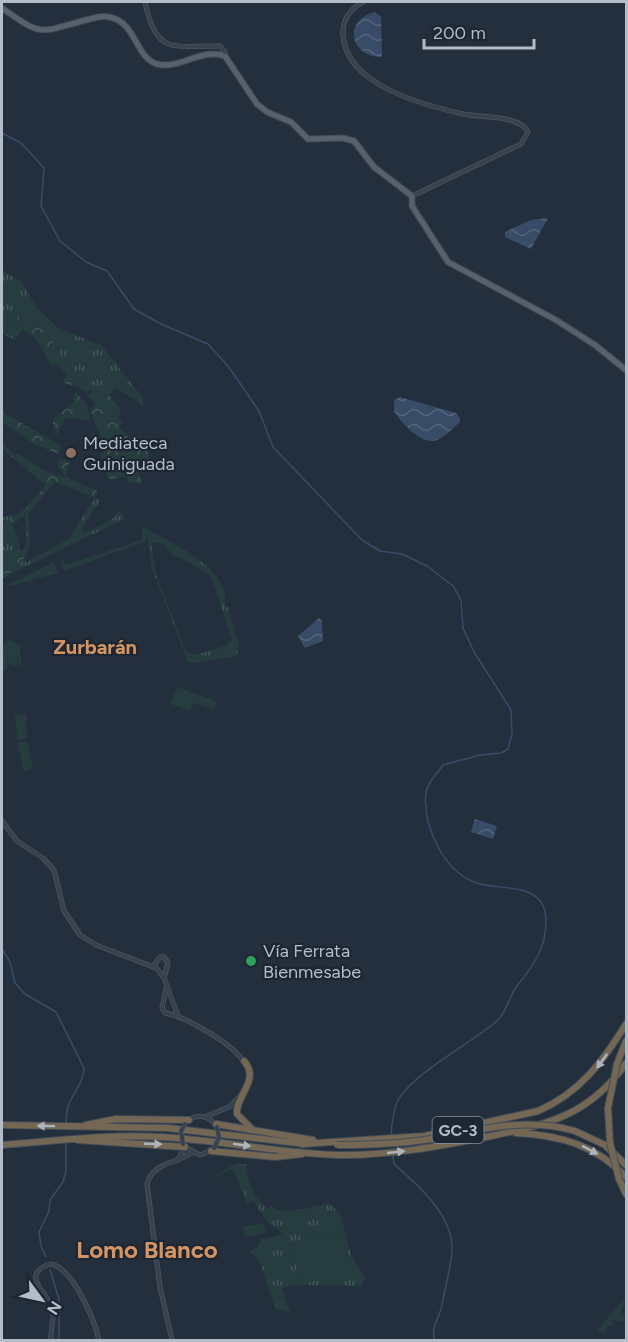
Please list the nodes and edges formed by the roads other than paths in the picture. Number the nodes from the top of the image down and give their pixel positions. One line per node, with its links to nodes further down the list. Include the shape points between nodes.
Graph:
1 (145, 2): 4 (street, via 148,20 162,39 178,48 220,46)
2 (363, 2): 5 (street, via 345,19 343,42 355,65 369,77 415,101 462,114 515,122 528,132 520,144)
3 (2, 8): 4 (main road, via 40,31 100,16 115,19 131,31 142,51 157,64 211,53)
4 (225, 56): 5 (main road, via 267,112 291,122 308,139 354,141 374,167)
5 (411, 196): 6 (main road, via 412,206 448,262 556,320)
6 (627, 370)
7 (2, 821): 9 (street, via 18,842 54,870 64,911 80,935)
8 (155, 962): 9 (street); 10 (street); 11 (street, via 160,957 167,960)
9 (147, 964): 10 (street)
10 (156, 968): 11 (street)
11 (164, 978): 12 (street)
12 (166, 989): 13 (street); 13 (street, via 162,1010)
13 (179, 1017): 16 (street, via 231,1046)
14 (627, 1024): 27 (highway, GC-3, one-way to 27, bridge, via 598,1067 553,1105 523,1117 425,1136)
15 (627, 1041): 35 (highway, bridge, via 617,1064 608,1108 610,1143)
16 (244, 1061): 18 (street, via 244,1089 236,1101); 24 (highway, via 250,1078 236,1109 243,1123)
17 (627, 1063): 25 (highway, GC-3, bridge, via 601,1094 584,1106 554,1121)
18 (218, 1112): 19 (street); 22 (street)
19 (205, 1117): 20 (street); 22 (street)
20 (187, 1122): 23 (highway, via 124,1119); 29 (street, bridge, via 181,1131)
21 (2, 1125): 23 (highway, one-way to 21)
22 (216, 1125): 24 (highway); 30 (street, bridge, via 219,1138)
23 (80, 1127): 27 (highway, via 190,1130 302,1144)
24 (254, 1130): 27 (highway)
25 (510, 1132): 32 (highway, GC-3, one-way to 25, via 396,1152); 35 (highway, one-way to 35, via 548,1135 589,1149)
26 (121, 1140): 28 (highway, GC-3, via 72,1138); 29 (highway, one-way to 29); 32 (highway, GC-3, one-way to 32, via 189,1139)
27 (337, 1144): 34 (highway, bridge, via 427,1139 511,1123 542,1123 575,1131 604,1145)
28 (2, 1145)
29 (184, 1146): 31 (street); 33 (street)
30 (213, 1150): 31 (street, via 203,1155); 32 (highway, via 275,1157)
31 (192, 1153): 33 (street)
32 (306, 1153)
33 (177, 1162): 39 (street, via 156,1168 147,1184 160,1287)
34 (627, 1165)
35 (623, 1178): 36 (highway)
36 (627, 1194)
37 (51, 1341): 38 (street, via 53,1309 36,1278 45,1265 56,1265 77,1288)
38 (99, 1341)
39 (172, 1341)

